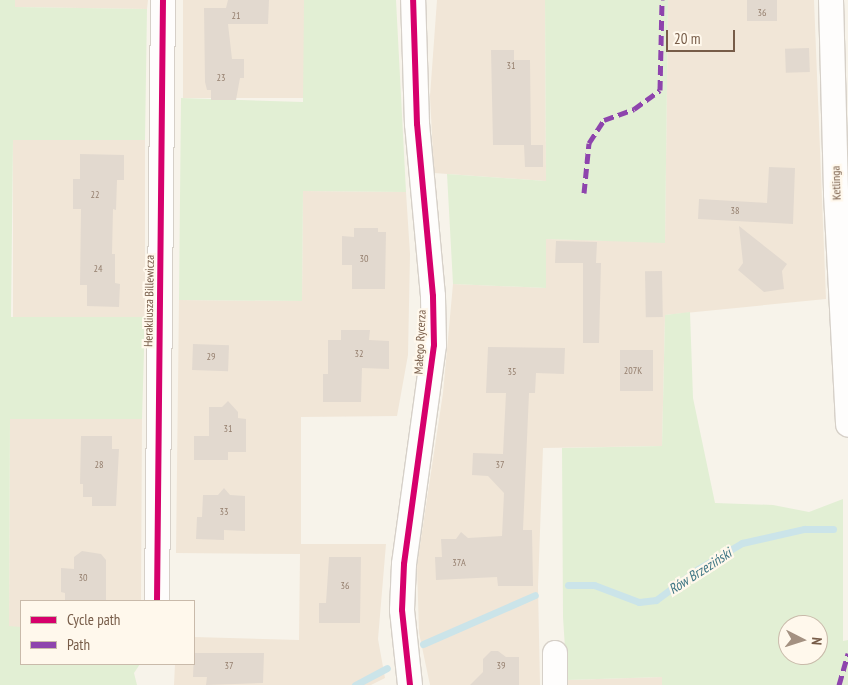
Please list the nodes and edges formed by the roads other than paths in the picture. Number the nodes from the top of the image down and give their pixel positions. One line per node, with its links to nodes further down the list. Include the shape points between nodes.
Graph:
1 (163, 0): 5 (street, Herakliusza Billewicza)
2 (413, 0): 7 (street, Małego Rycerza, via 417,124 433,296 434,345 404,564 402,610)
3 (831, 0): 4 (street, Ketlinga, via 836,194)
4 (848, 425)
5 (157, 600)
6 (555, 652): 8 (street)
7 (410, 685)
8 (555, 685)

